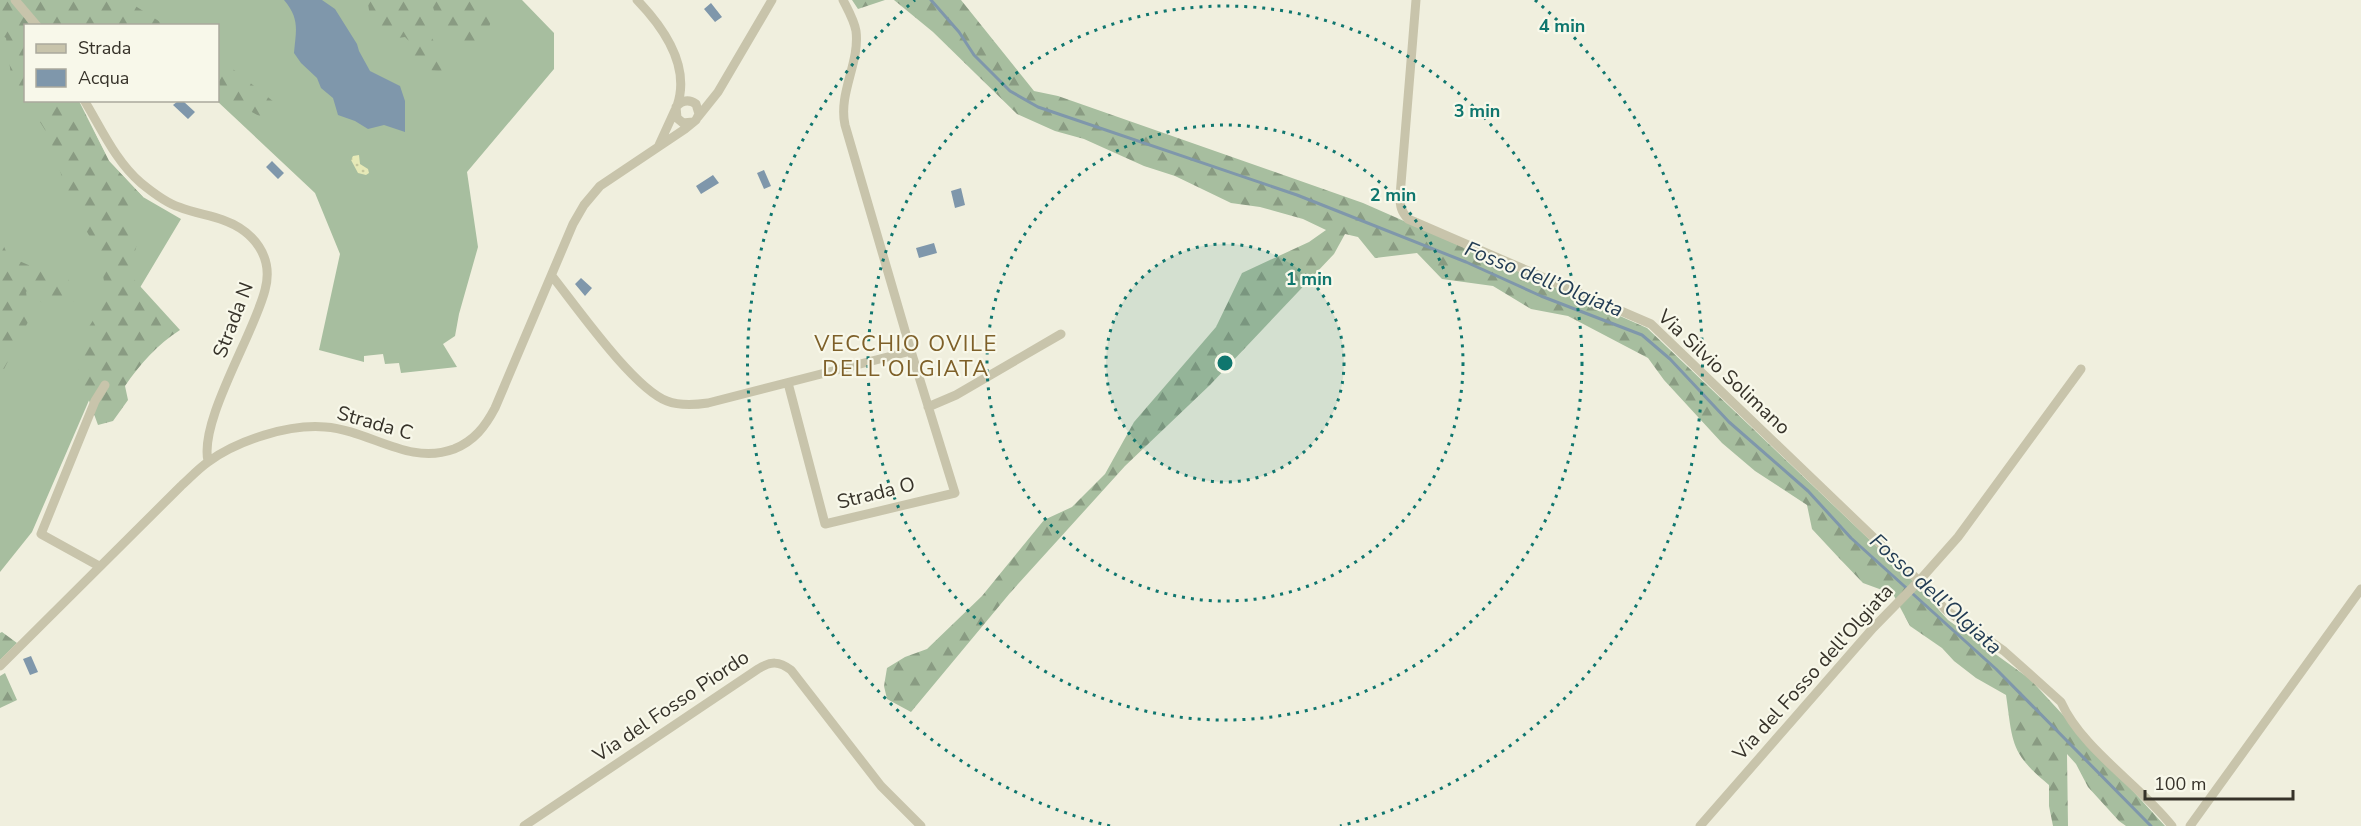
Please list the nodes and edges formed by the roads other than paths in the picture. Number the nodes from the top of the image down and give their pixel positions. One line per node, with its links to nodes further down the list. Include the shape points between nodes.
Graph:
1 (15, 0): 6 (street)
2 (637, 0): 7 (street, via 669,41)
3 (772, 0): 8 (street, Strada C)
4 (843, 0): 16 (street, Strada O, via 854,22 856,38 844,98 844,120)
5 (1416, 0): 23 (street, Via Silvio Solimano, via 1400,196 1403,214 1651,324)
6 (35, 24)
7 (680, 70): 10 (street); 11 (street, via 682,86)
8 (715, 96): 10 (street); 12 (street, Strada C)
9 (85, 102): 21 (street, Strada N, via 119,158 140,182 178,207 235,225 256,242 266,259 265,293 207,439)
10 (694, 103): 11 (street, via 683,101); 12 (street, via 699,110)
11 (676, 109): 12 (street, via 679,121 686,124); 13 (street)
12 (695, 120): 13 (street, Strada C)
13 (658, 147): 14 (street, Strada C, via 591,195 573,224)
14 (552, 276): 18 (street, via 647,389 666,400 697,404); 21 (street, Strada C, via 495,408 481,431 464,444 440,453 418,454 346,430 310,426 270,434)
15 (1061, 334): 20 (street)
16 (910, 351): 18 (street); 20 (street, Strada O)
17 (2081, 369): 23 (street, Via del Fosso dell'Olgiata, via 1958,537)
18 (788, 383): 20 (street, Strada O, via 825,524 955,493)
19 (105, 385): 22 (street, via 41,534)
20 (928, 407)
21 (208, 461): 22 (street, Strada C)
22 (99, 566): 25 (street, Strada C)
23 (1913, 588): 28 (street, Via del Fosso dell'Olgiata, via 1873,628); 29 (street, via 2004,651 2061,702 2093,745)
24 (2361, 589): 30 (street)
25 (0, 666)
26 (524, 826): 27 (street, Via del Fosso Piordo, via 774,662 796,675 880,786)
27 (921, 826)
28 (1700, 826)
29 (2172, 826)
30 (2190, 826)

